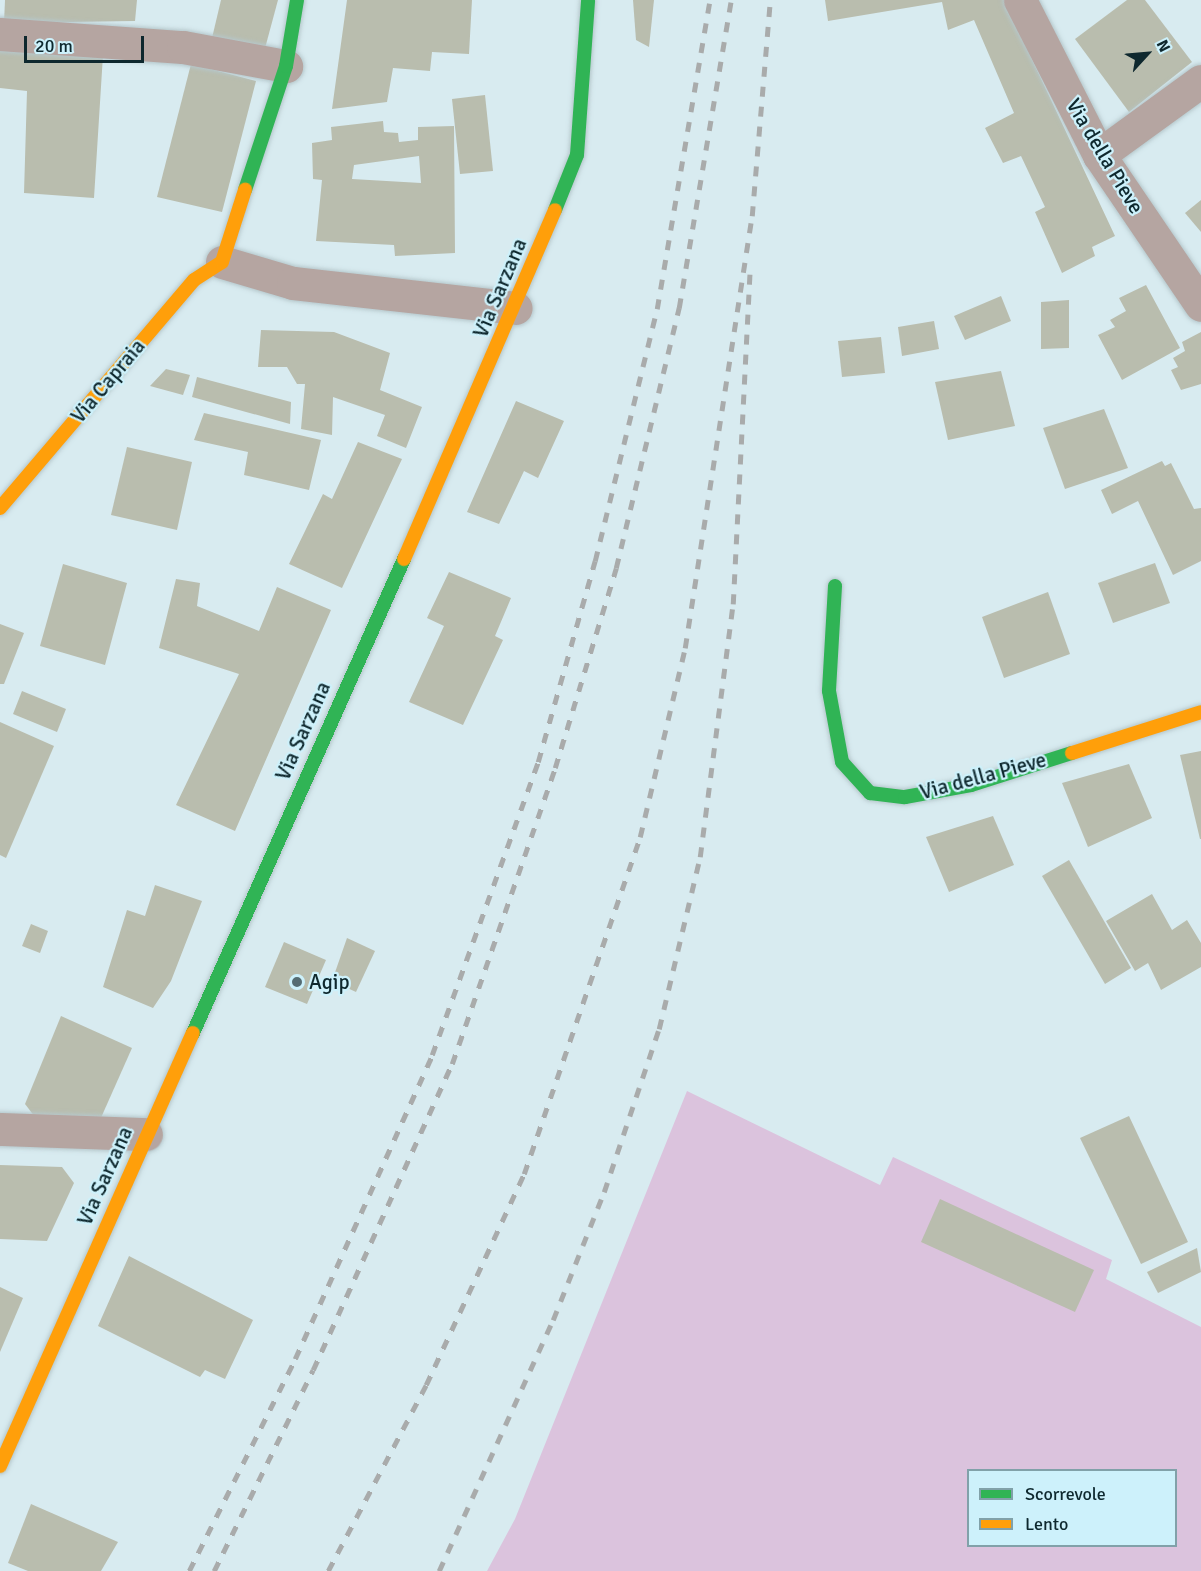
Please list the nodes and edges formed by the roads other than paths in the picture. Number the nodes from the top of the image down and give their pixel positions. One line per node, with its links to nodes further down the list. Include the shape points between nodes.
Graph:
1 (297, 0): 5 (main road)
2 (588, 0): 10 (main road, Via Sarzana, via 577,155)
3 (1020, 0): 7 (street, Via della Pieve)
4 (0, 34): 5 (street, via 183,47)
5 (286, 66): 8 (main road)
6 (1201, 81): 7 (street)
7 (1099, 156): 9 (street, Via della Pieve)
8 (222, 262): 10 (street, via 293,283); 11 (main road, Via Capraia, via 194,280)
9 (1201, 305)
10 (516, 308): 15 (main road, Via Sarzana)
11 (0, 508)
12 (835, 586): 13 (main road, Via della Pieve, via 829,691 842,762 870,793 905,797 970,784)
13 (1201, 712)
14 (0, 1129): 15 (street)
15 (146, 1134): 16 (main road, Via Sarzana)
16 (0, 1466)

